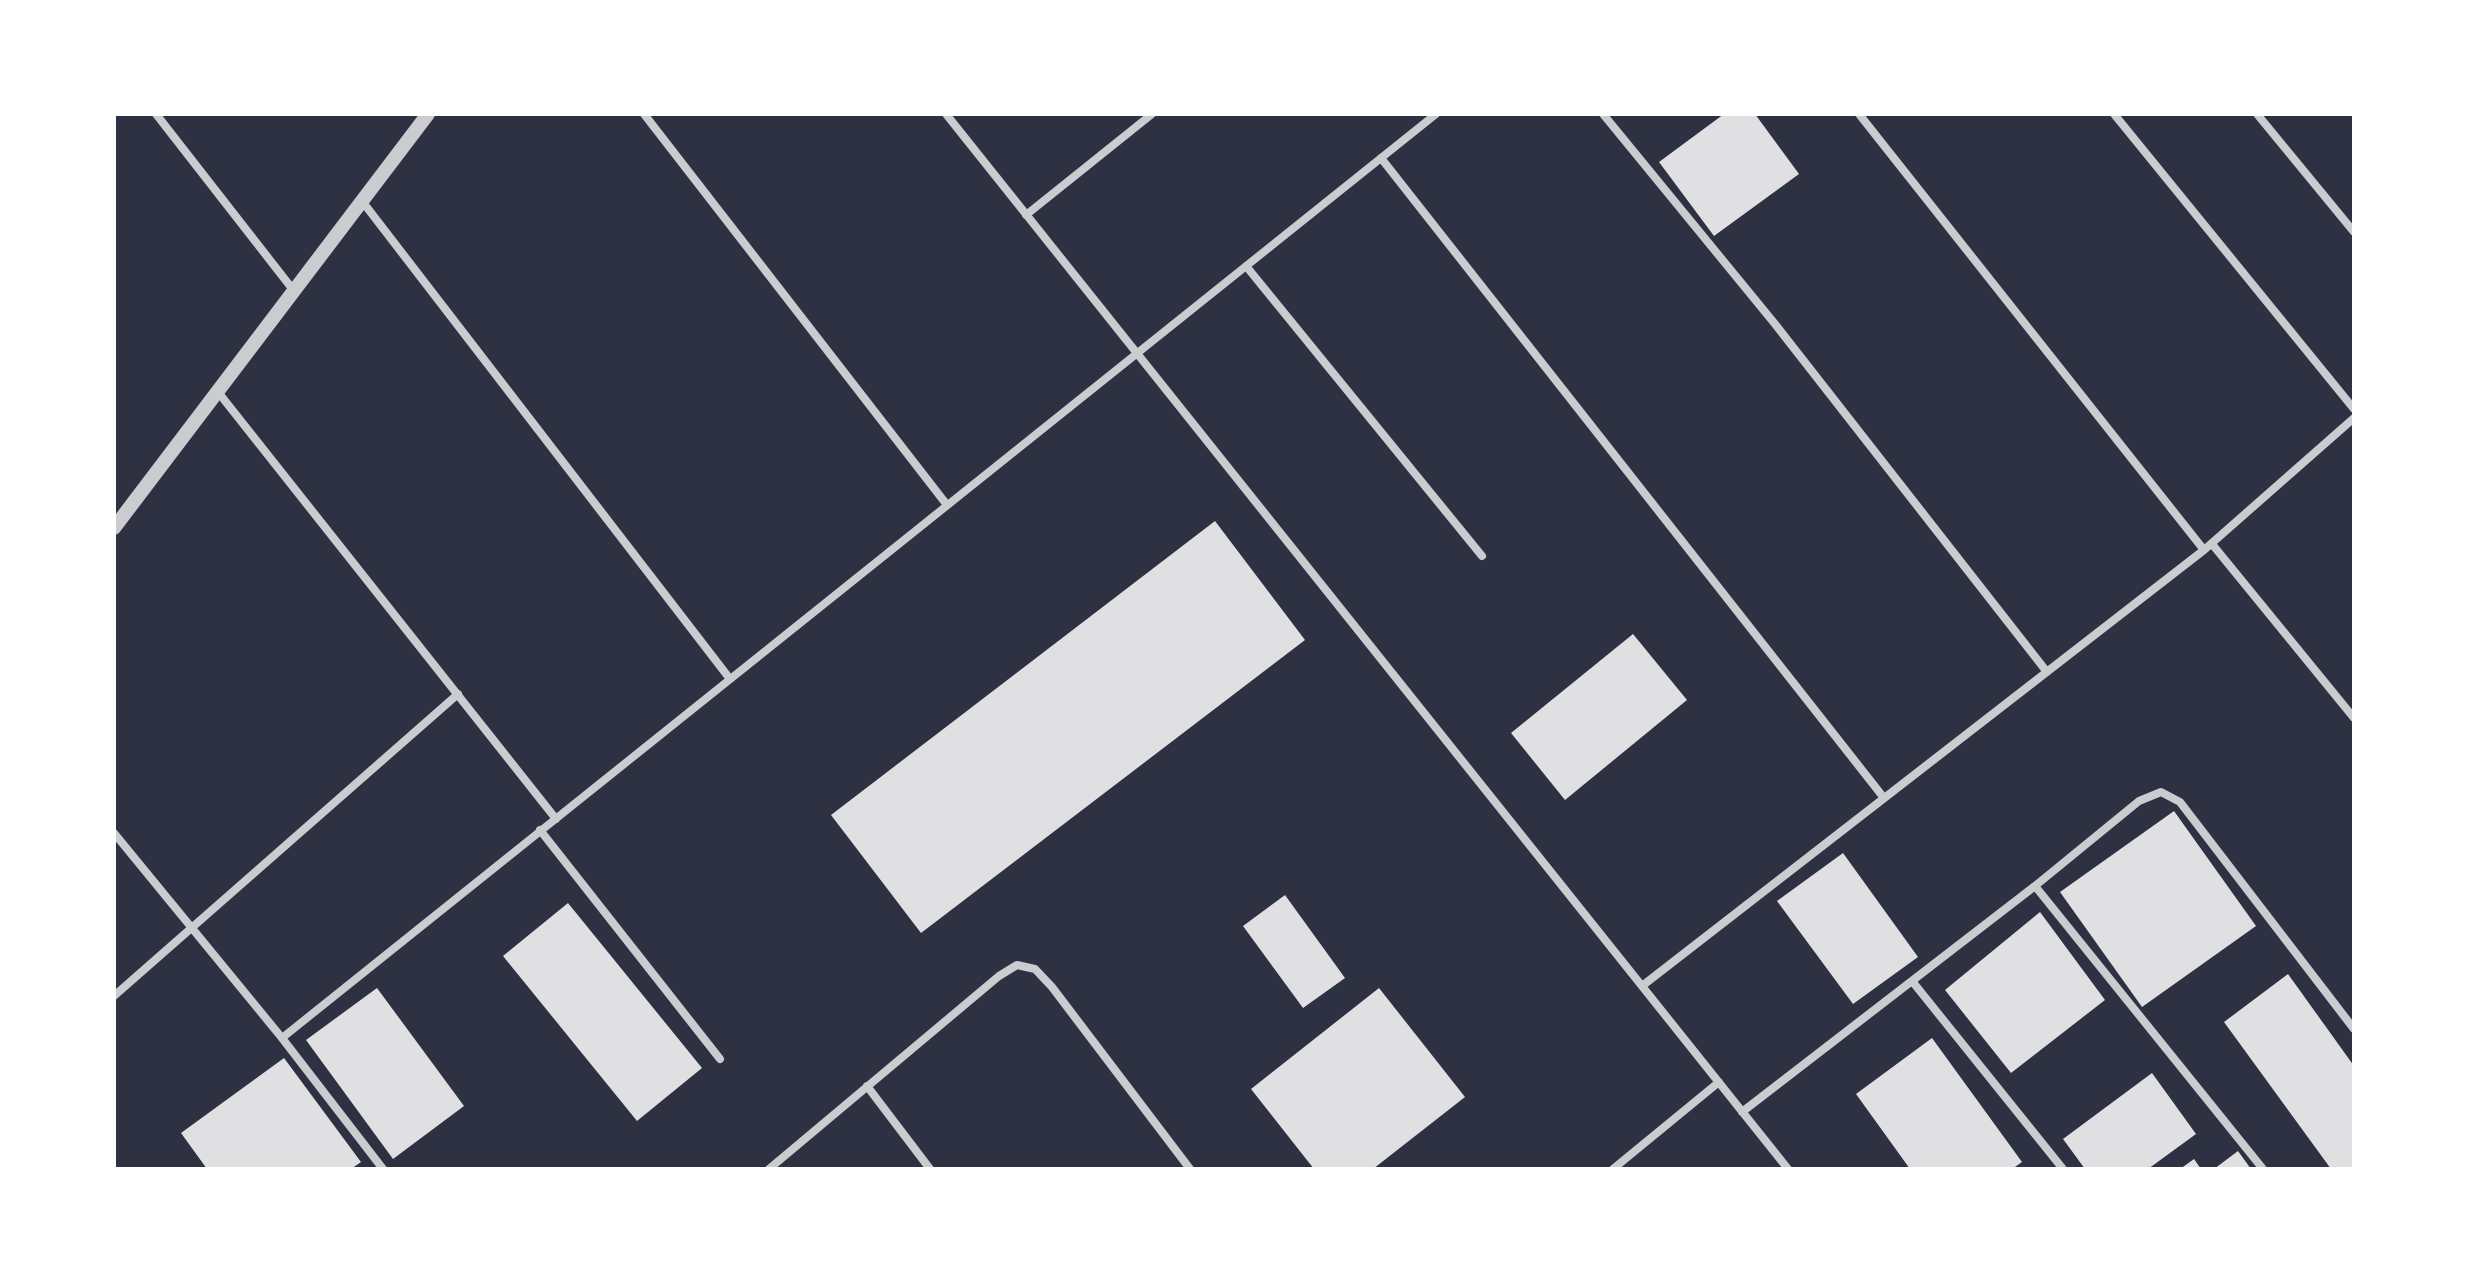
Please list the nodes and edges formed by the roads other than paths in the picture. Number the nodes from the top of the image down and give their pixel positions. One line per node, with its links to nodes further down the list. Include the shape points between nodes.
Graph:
1 (156, 114): 16 (street)
2 (428, 114): 12 (street)
3 (644, 114): 21 (street)
4 (946, 114): 13 (street)
5 (1152, 114): 13 (street)
6 (1436, 114): 11 (street)
7 (1603, 114): 25 (street)
8 (1859, 114): 23 (street)
9 (2114, 114): 19 (street)
10 (2257, 114): 14 (street)
11 (1381, 158): 15 (street); 29 (street)
12 (362, 201): 16 (street); 26 (street)
13 (1026, 215): 17 (street)
14 (2354, 232)
15 (1246, 266): 17 (street); 24 (street)
16 (294, 291): 18 (street)
17 (1137, 354): 21 (street); 36 (street)
18 (218, 392): 22 (street); 27 (street)
19 (2354, 409)
20 (2354, 418): 23 (street)
21 (947, 505): 26 (street)
22 (114, 528)
23 (2208, 547): 25 (street); 28 (street)
24 (1482, 556)
25 (2047, 672): 29 (street)
26 (730, 679): 30 (street)
27 (458, 694): 30 (street); 34 (street)
28 (2354, 718)
29 (1884, 798): 36 (street)
30 (556, 819): 31 (street)
31 (540, 830): 39 (street); 40 (street)
32 (114, 833): 34 (street)
33 (2035, 886): 35 (street); 38 (street, via 2139,801 2161,792 2180,802); 51 (street)
34 (189, 926): 37 (street); 39 (street)
35 (1912, 981): 43 (street); 50 (street)
36 (1642, 986): 41 (street)
37 (114, 996)
38 (2354, 1029)
39 (282, 1038): 44 (street)
40 (720, 1059)
41 (1719, 1082): 43 (street); 48 (street)
42 (867, 1086): 45 (street); 46 (street); 47 (street, via 999,976 1017,965 1035,969)
43 (1742, 1112): 49 (street)
44 (383, 1169)
45 (769, 1169)
46 (930, 1169)
47 (1190, 1169)
48 (1613, 1169)
49 (1788, 1169)
50 (2063, 1169)
51 (2263, 1169)

